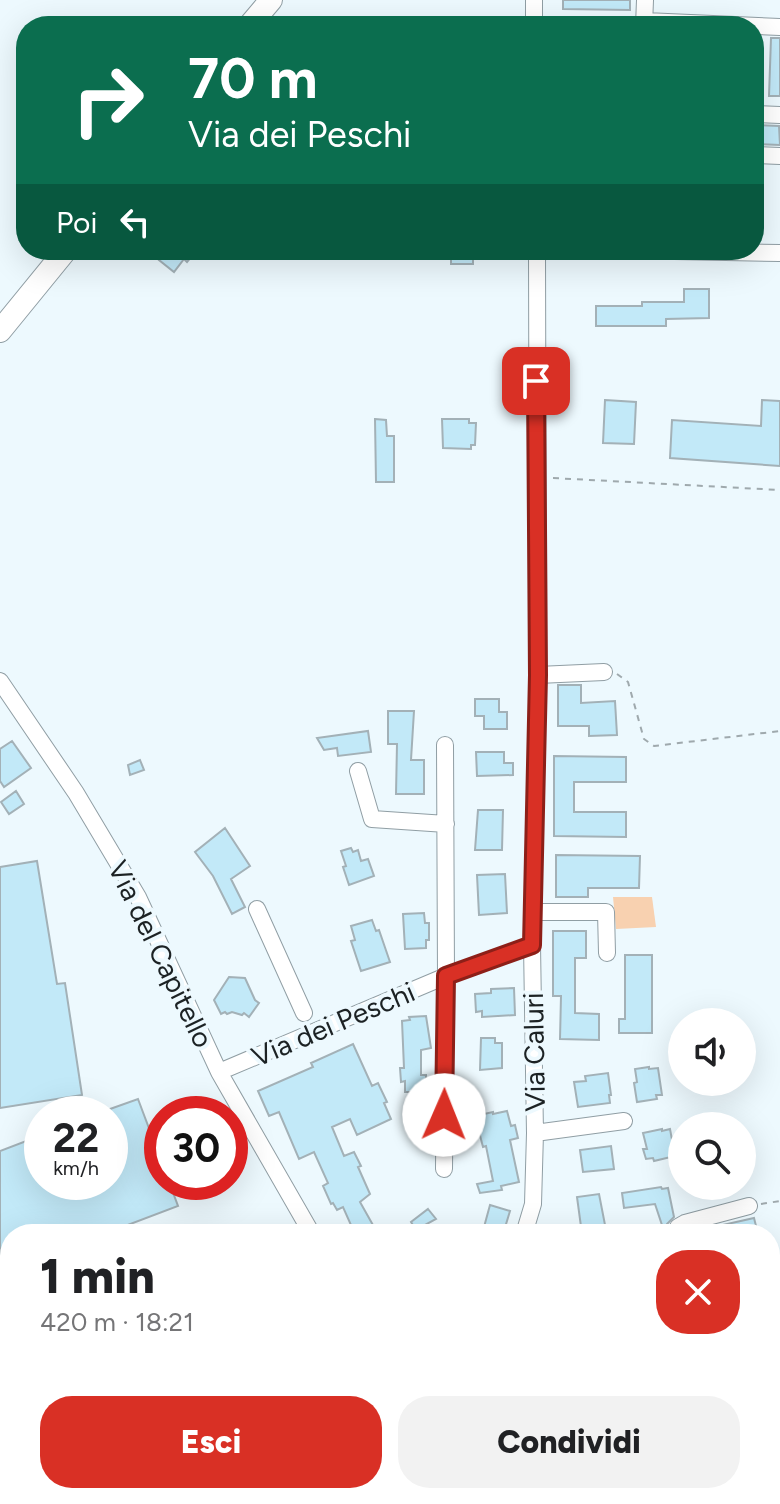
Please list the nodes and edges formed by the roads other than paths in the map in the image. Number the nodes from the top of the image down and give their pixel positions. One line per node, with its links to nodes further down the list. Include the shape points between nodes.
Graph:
1 (271, 0): 2 (main road)
2 (257, 16)
3 (58, 260): 5 (main road)
4 (537, 260): 7 (street, Via Caluri)
5 (0, 331)
6 (604, 672): 7 (street)
7 (538, 675): 13 (street, Via Caluri)
8 (0, 681): 18 (street, Via del Capitello, via 138,897)
9 (445, 745): 11 (street, Via dei Peschi)
10 (358, 771): 11 (street, via 372,819)
11 (446, 824): 16 (street, Via dei Peschi)
12 (257, 909): 17 (street)
13 (533, 912): 14 (street, Via Caluri); 15 (street, via 606,912)
14 (532, 945): 16 (street, Via dei Peschi); 20 (street, Via Caluri)
15 (607, 953)
16 (446, 976): 18 (street, Via dei Peschi); 21 (street, Via dei Peschi)
17 (304, 1013)
18 (219, 1072): 24 (street, Via del Capitello)
19 (624, 1121): 20 (street, Via Caluri)
20 (535, 1133): 22 (street, Via Caluri)
21 (444, 1169)
22 (533, 1204): 25 (street, Via Caluri); 26 (street, Via Caluri)
23 (749, 1206): 27 (street)
24 (306, 1224)
25 (527, 1224)
26 (536, 1224)
27 (683, 1224)

